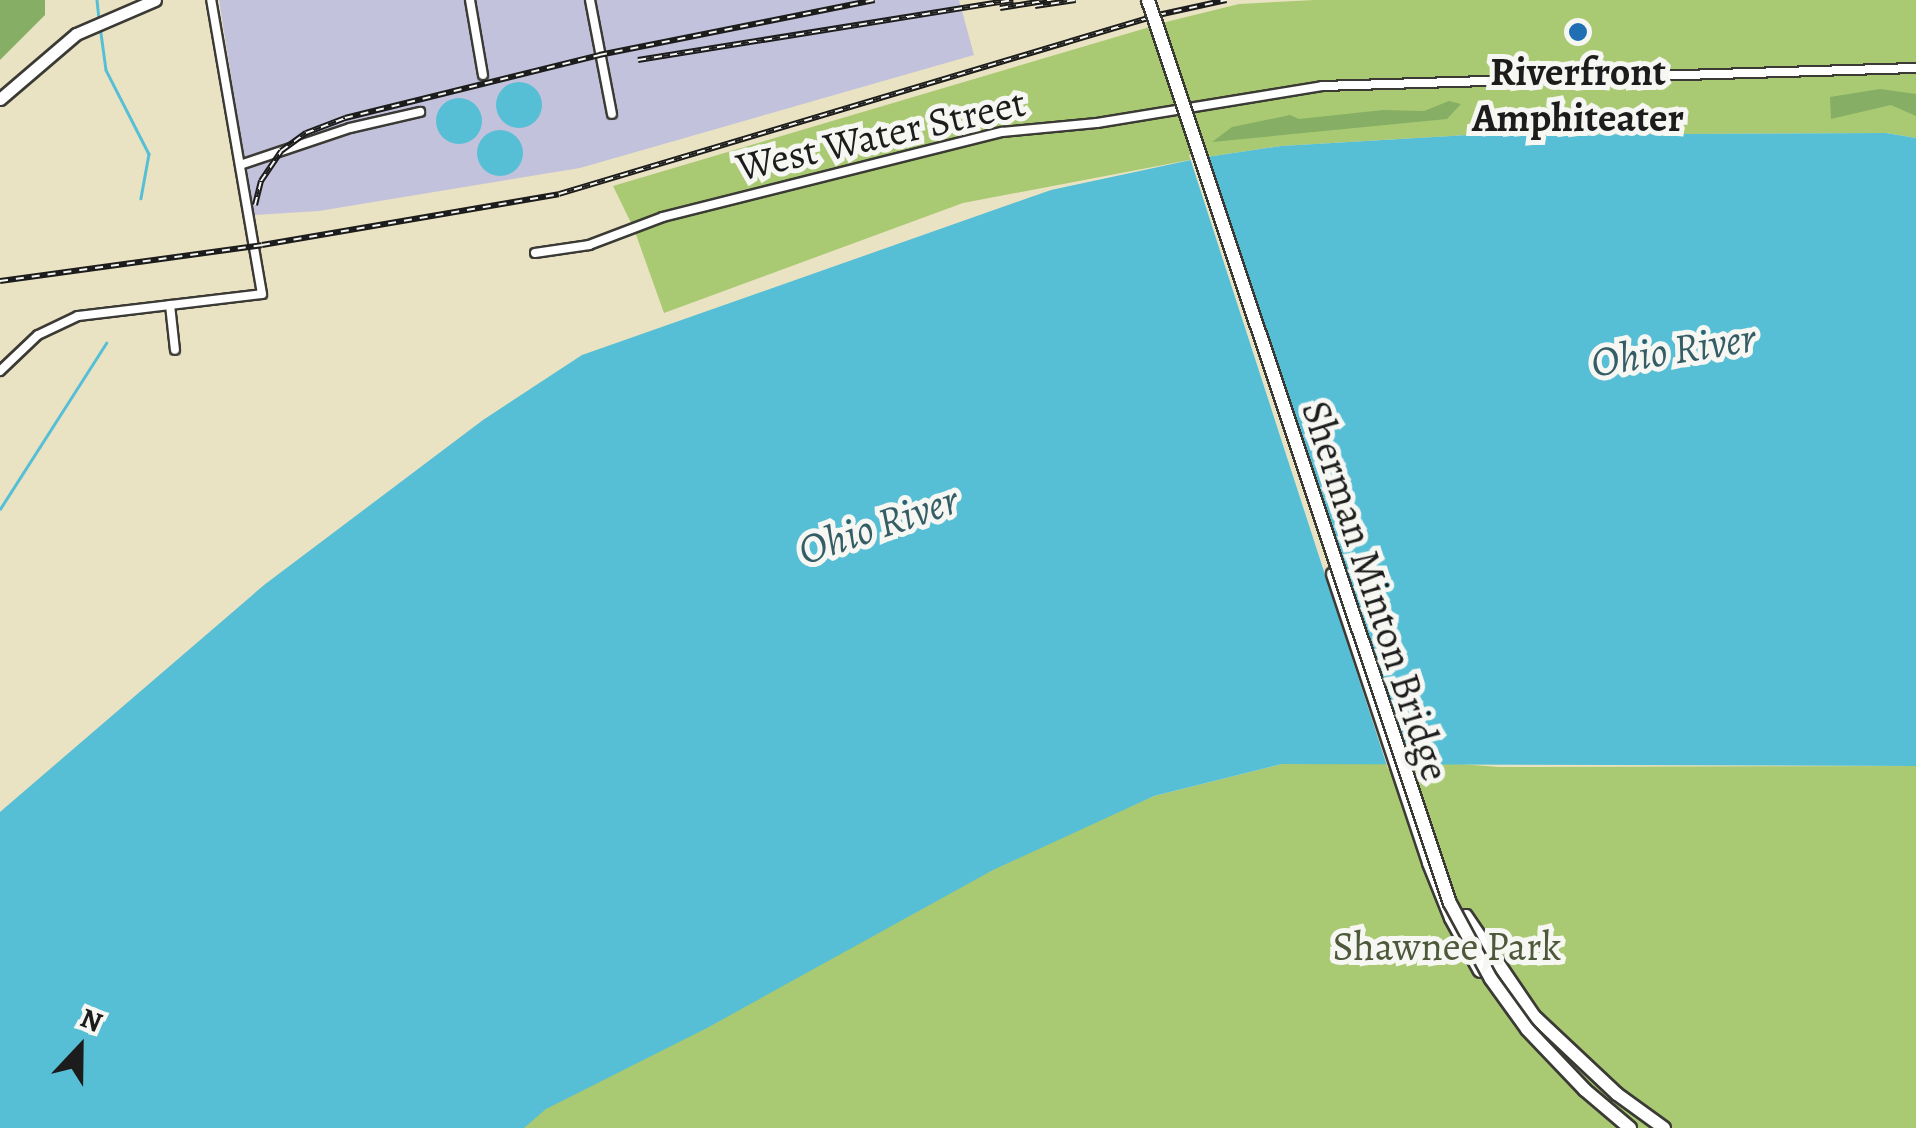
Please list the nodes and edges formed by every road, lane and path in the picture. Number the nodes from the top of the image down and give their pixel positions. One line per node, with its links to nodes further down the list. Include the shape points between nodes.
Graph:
1 (155, 0): 10 (main road, via 76,34)
2 (211, 0): 13 (street)
3 (470, 0): 7 (street)
4 (590, 0): 12 (street)
5 (1149, 0): 18 (highway, Sherman Minton Bridge, bridge, via 1395,765 1451,918 1528,1037); 19 (highway, Sherman Minton Bridge, bridge, via 1394,760 1431,854 1534,1016)
6 (1916, 68): 8 (street, West Water Street)
7 (483, 74)
8 (1577, 76): 9 (street); 14 (street, West Water Street, via 1322,86 1002,132 663,217 589,245)
9 (1569, 86)
10 (0, 98)
11 (420, 112): 13 (street)
12 (612, 114)
13 (240, 165): 15 (street, via 262,294)
14 (535, 253)
15 (170, 306): 16 (street); 17 (street, via 57,324)
16 (175, 350)
17 (0, 371)
18 (1626, 1128)
19 (1664, 1128)

